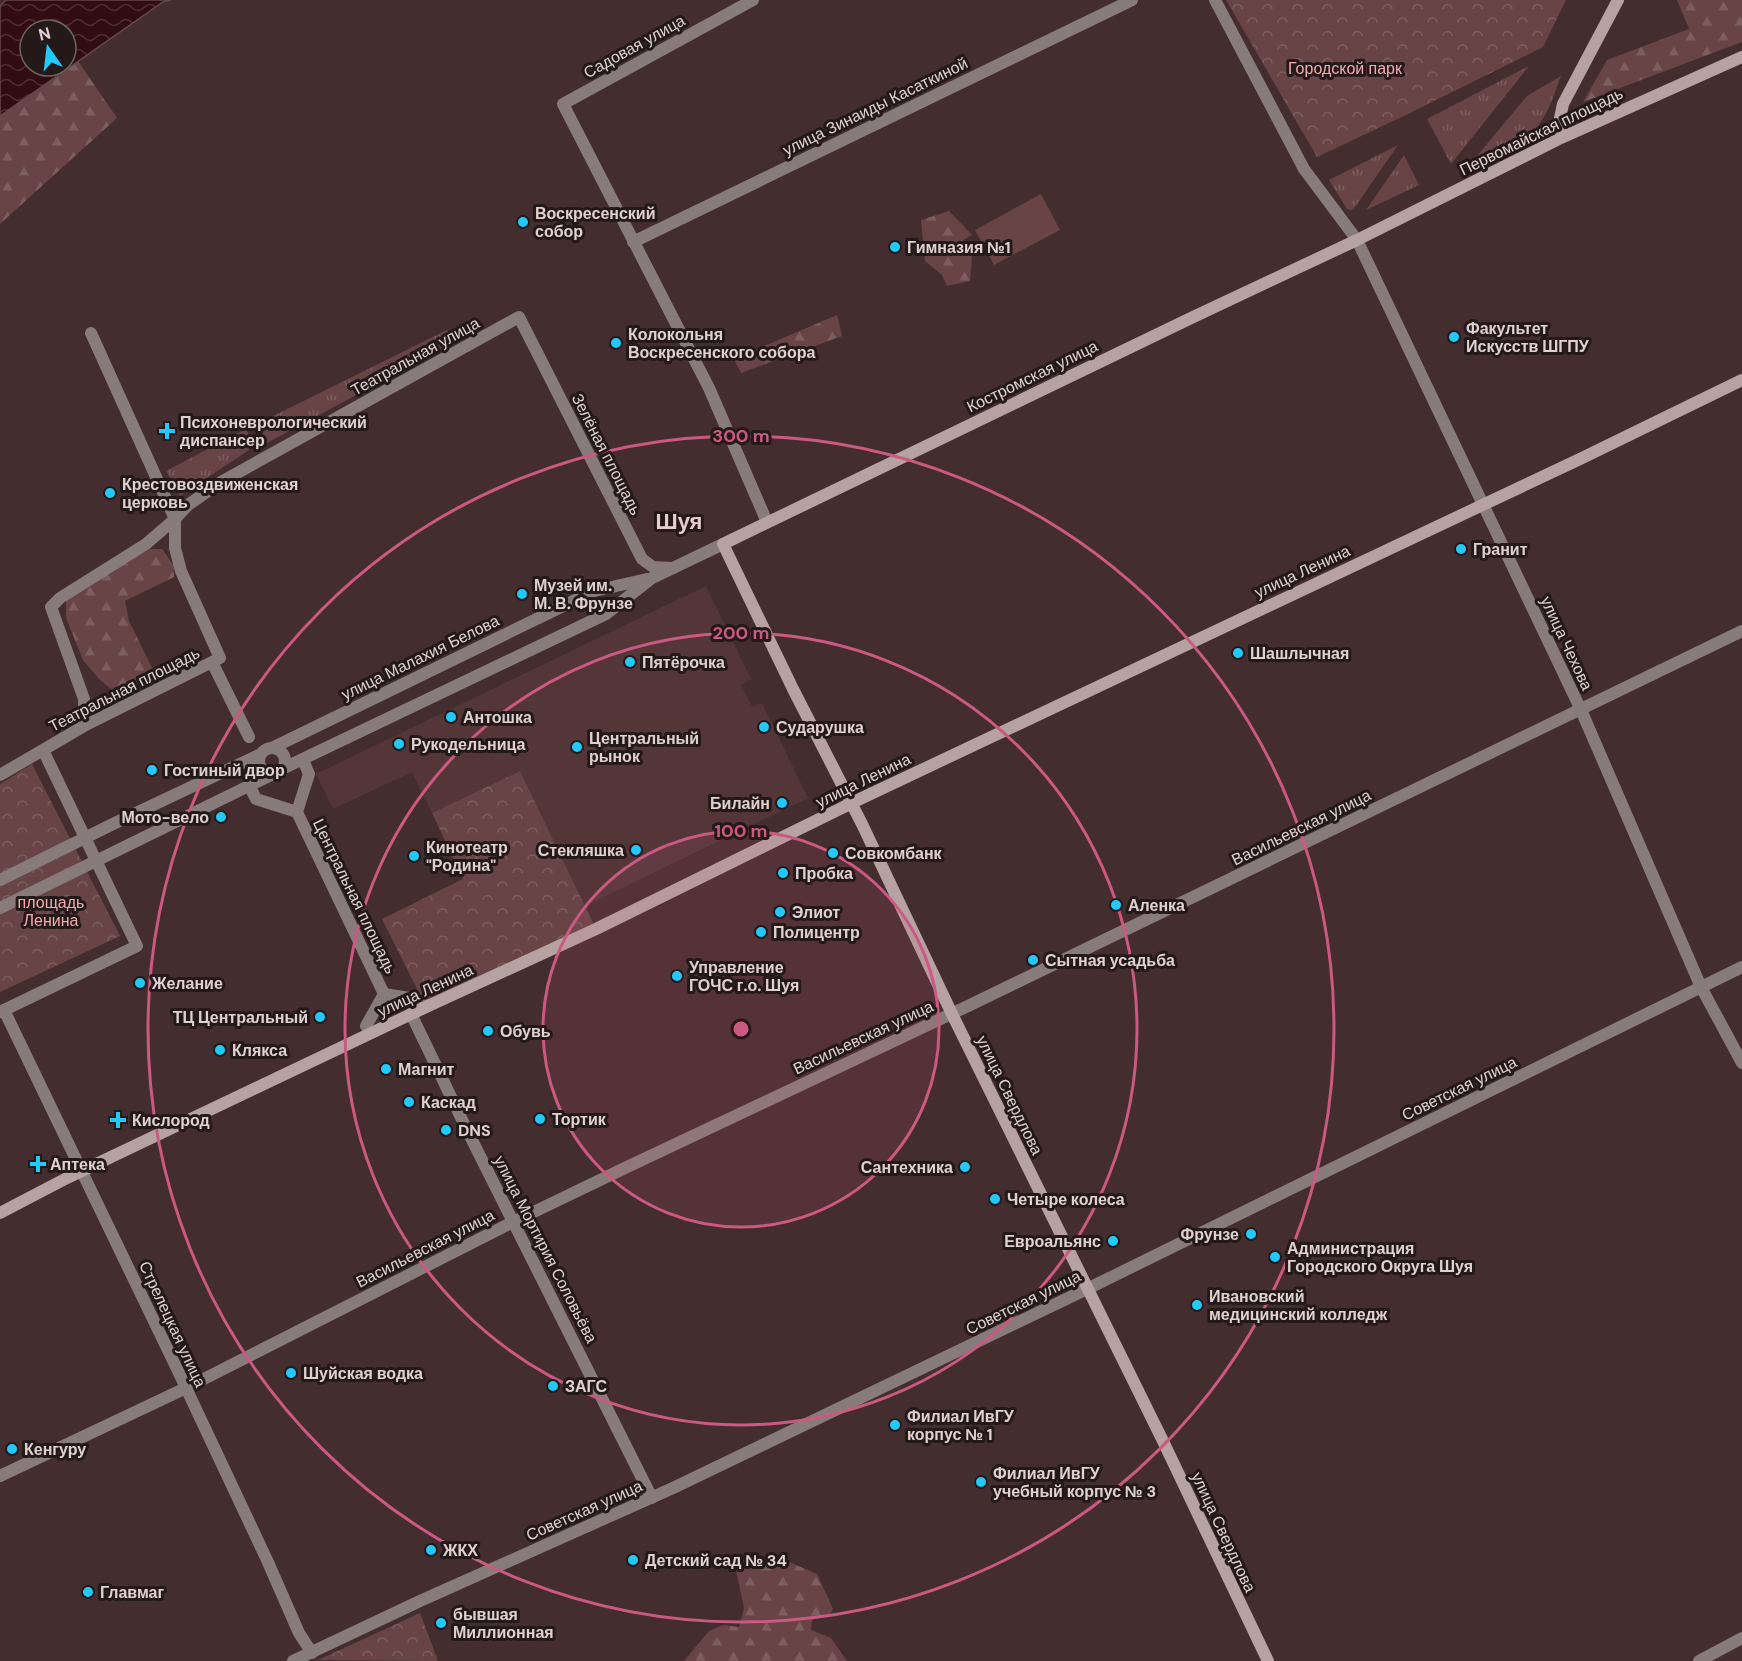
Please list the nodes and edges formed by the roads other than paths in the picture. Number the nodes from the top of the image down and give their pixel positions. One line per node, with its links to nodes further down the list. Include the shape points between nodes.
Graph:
1 (753, 0): 8 (street, Садовая улица, via 563,104)
2 (1132, 0): 8 (street, улица Зинаиды Касаткиной)
3 (1215, 0): 7 (street, улица Чехова, via 1304,169)
4 (1618, 0): 6 (main road, via 1563,104)
5 (1742, 57): 6 (main road, Первомайская площадь)
6 (1561, 138): 7 (main road, Первомайская площадь)
7 (1357, 240): 12 (street, улица Чехова); 14 (main road, Костромская улица)
8 (633, 242): 14 (street, via 709,388)
9 (519, 316): 13 (street, Театральная улица, via 221,482); 16 (street, Зелёная площадь, via 642,559 653,567)
10 (91, 333): 13 (street)
11 (1742, 380): 12 (main road, улица Ленина)
12 (1483, 504): 20 (street, улица Чехова); 30 (main road, улица Ленина)
13 (175, 519): 19 (street, via 175,548 181,571); 21 (street, Театральная улица, via 146,544 51,607 84,699)
14 (768, 522): 15 (main road, Костромская улица)
15 (723, 544): 16 (street); 30 (main road, улица Свердлова)
16 (673, 568): 17 (street, улица Малахия Белова)
17 (652, 578): 24 (street, улица Малахия Белова, via 594,591); 25 (street, улица Малахия Белова, via 606,614)
18 (1742, 631): 20 (street, Васильевская улица)
19 (216, 660): 21 (street, Театральная площадь); 22 (street)
20 (1581, 710): 37 (street, улица Чехова); 42 (street, Васильевская улица)
21 (84, 726): 23 (street, Театральная площадь)
22 (249, 737)
23 (43, 750): 27 (street); 32 (street)
24 (267, 751): 26 (street, via 279,750 286,759); 28 (street, via 259,760); 32 (street, улица Малахия Белова)
25 (303, 760): 26 (street, улица Малахия Белова); 31 (street, Центральная площадь, via 309,774)
26 (284, 768): 28 (street, улица Малахия Белова)
27 (0, 775)
28 (271, 775): 29 (street, улица Малахия Белова)
29 (249, 785): 31 (street, Центральная площадь, via 256,799); 33 (street, улица Малахия Белова)
30 (852, 804): 41 (main road, улица Ленина); 42 (main road, улица Свердлова)
31 (297, 812): 38 (street, Центральная площадь)
32 (85, 838): 33 (street); 34 (street)
33 (97, 861): 35 (street); 40 (street, via 137,946)
34 (0, 880)
35 (0, 908)
36 (1742, 967): 37 (street, Советская улица)
37 (1701, 987): 44 (street, улица Чехова); 48 (street, Советская улица)
38 (384, 994): 39 (street, Центральная площадь); 43 (street, Центральная площадь)
39 (422, 1000)
40 (2, 1011): 45 (street, Стрелецкая улица)
41 (411, 1014): 45 (main road, улица Ленина); 47 (street, улица Мортирия Соловьёва)
42 (952, 1014): 47 (street, Васильевская улица); 48 (main road, улица Свердлова)
43 (366, 1026)
44 (1742, 1063)
45 (81, 1172): 46 (main road, улица Ленина); 49 (street, Стрелецкая улица)
46 (0, 1213)
47 (513, 1222): 49 (street, Васильевская улица); 51 (street, улица Мортирия Соловьёва)
48 (1088, 1289): 51 (street, Советская улица); 55 (main road, улица Свердлова)
49 (186, 1388): 50 (street, Васильевская улица); 53 (street, Стрелецкая улица, via 299,1633)
50 (0, 1476)
51 (652, 1498): 53 (street, Советская улица, via 420,1602)
52 (1742, 1638): 56 (street)
53 (314, 1657): 54 (street, Советская улица)
54 (293, 1661)
55 (1268, 1661)
56 (1699, 1661)

